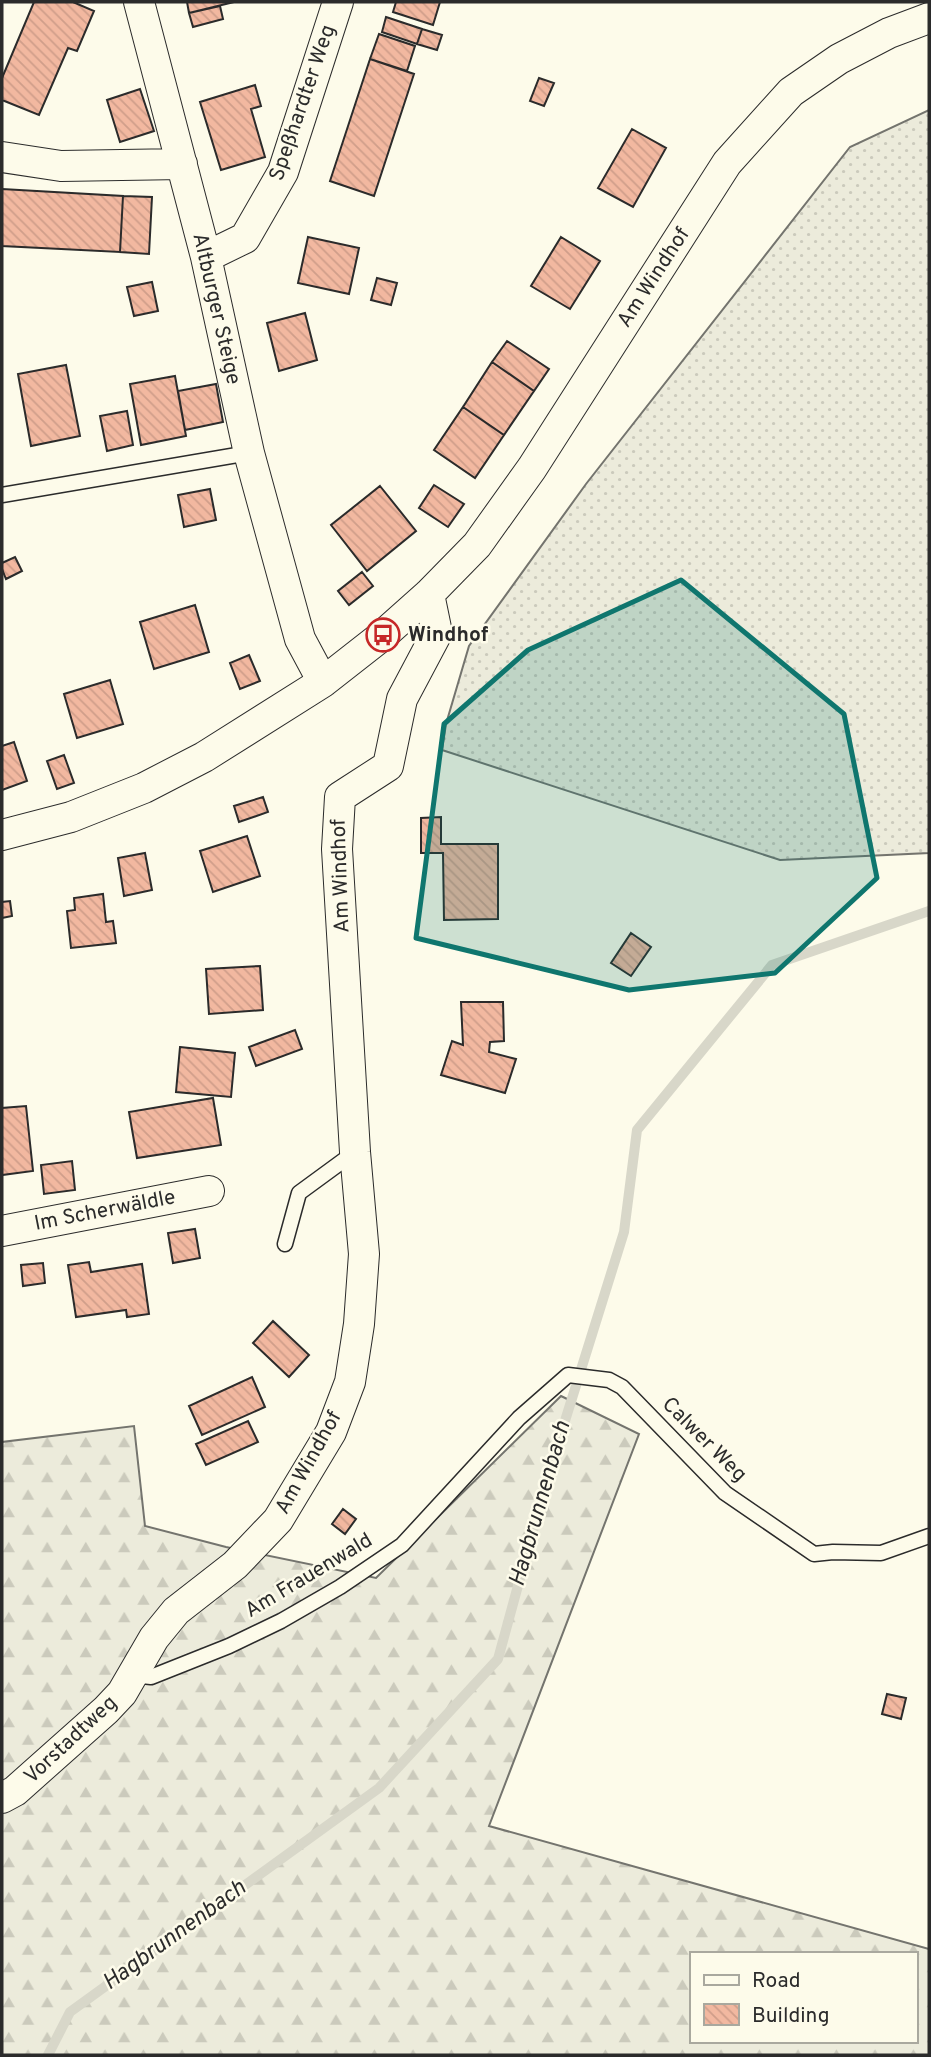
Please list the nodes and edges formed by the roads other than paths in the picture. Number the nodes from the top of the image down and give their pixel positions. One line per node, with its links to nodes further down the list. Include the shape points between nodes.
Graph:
1 (139, 2): 5 (street, Altburger Steige)
2 (338, 2): 6 (street, Speßhardter Weg, via 283,172 245,238)
3 (929, 18): 9 (street, Am Windhof, via 839,59 791,92 727,163 533,468 477,545)
4 (2, 157): 5 (street, via 61,166)
5 (182, 164): 6 (street, Altburger Steige)
6 (206, 257): 7 (street, Altburger Steige)
7 (249, 453): 8 (lane); 10 (street, Altburger Steige, via 300,639)
8 (2, 495)
9 (429, 594): 10 (street, Am Windhof); 12 (street, Am Windhof, via 437,633 402,699 388,766 340,797 337,849)
10 (323, 682): 11 (street, Am Windhof, via 204,757 144,788 71,817)
11 (2, 835)
12 (355, 1152): 15 (lane, via 299,1193); 18 (street, Am Windhof, via 364,1254 359,1324 351,1382 331,1432 278,1520 235,1565 176,1611)
13 (209, 1191): 14 (street, Im Scherwäldle)
14 (2, 1231)
15 (285, 1244)
16 (609, 1380): 17 (lane, Calwer Weg, via 622,1387 725,1493 814,1554 881,1553); 18 (lane, Am Frauenwald, via 568,1375 519,1418 402,1545 361,1573 229,1646 151,1677)
17 (929, 1536)
18 (132, 1675): 19 (street, Vorstadtweg, via 106,1710)
19 (2, 1798)

